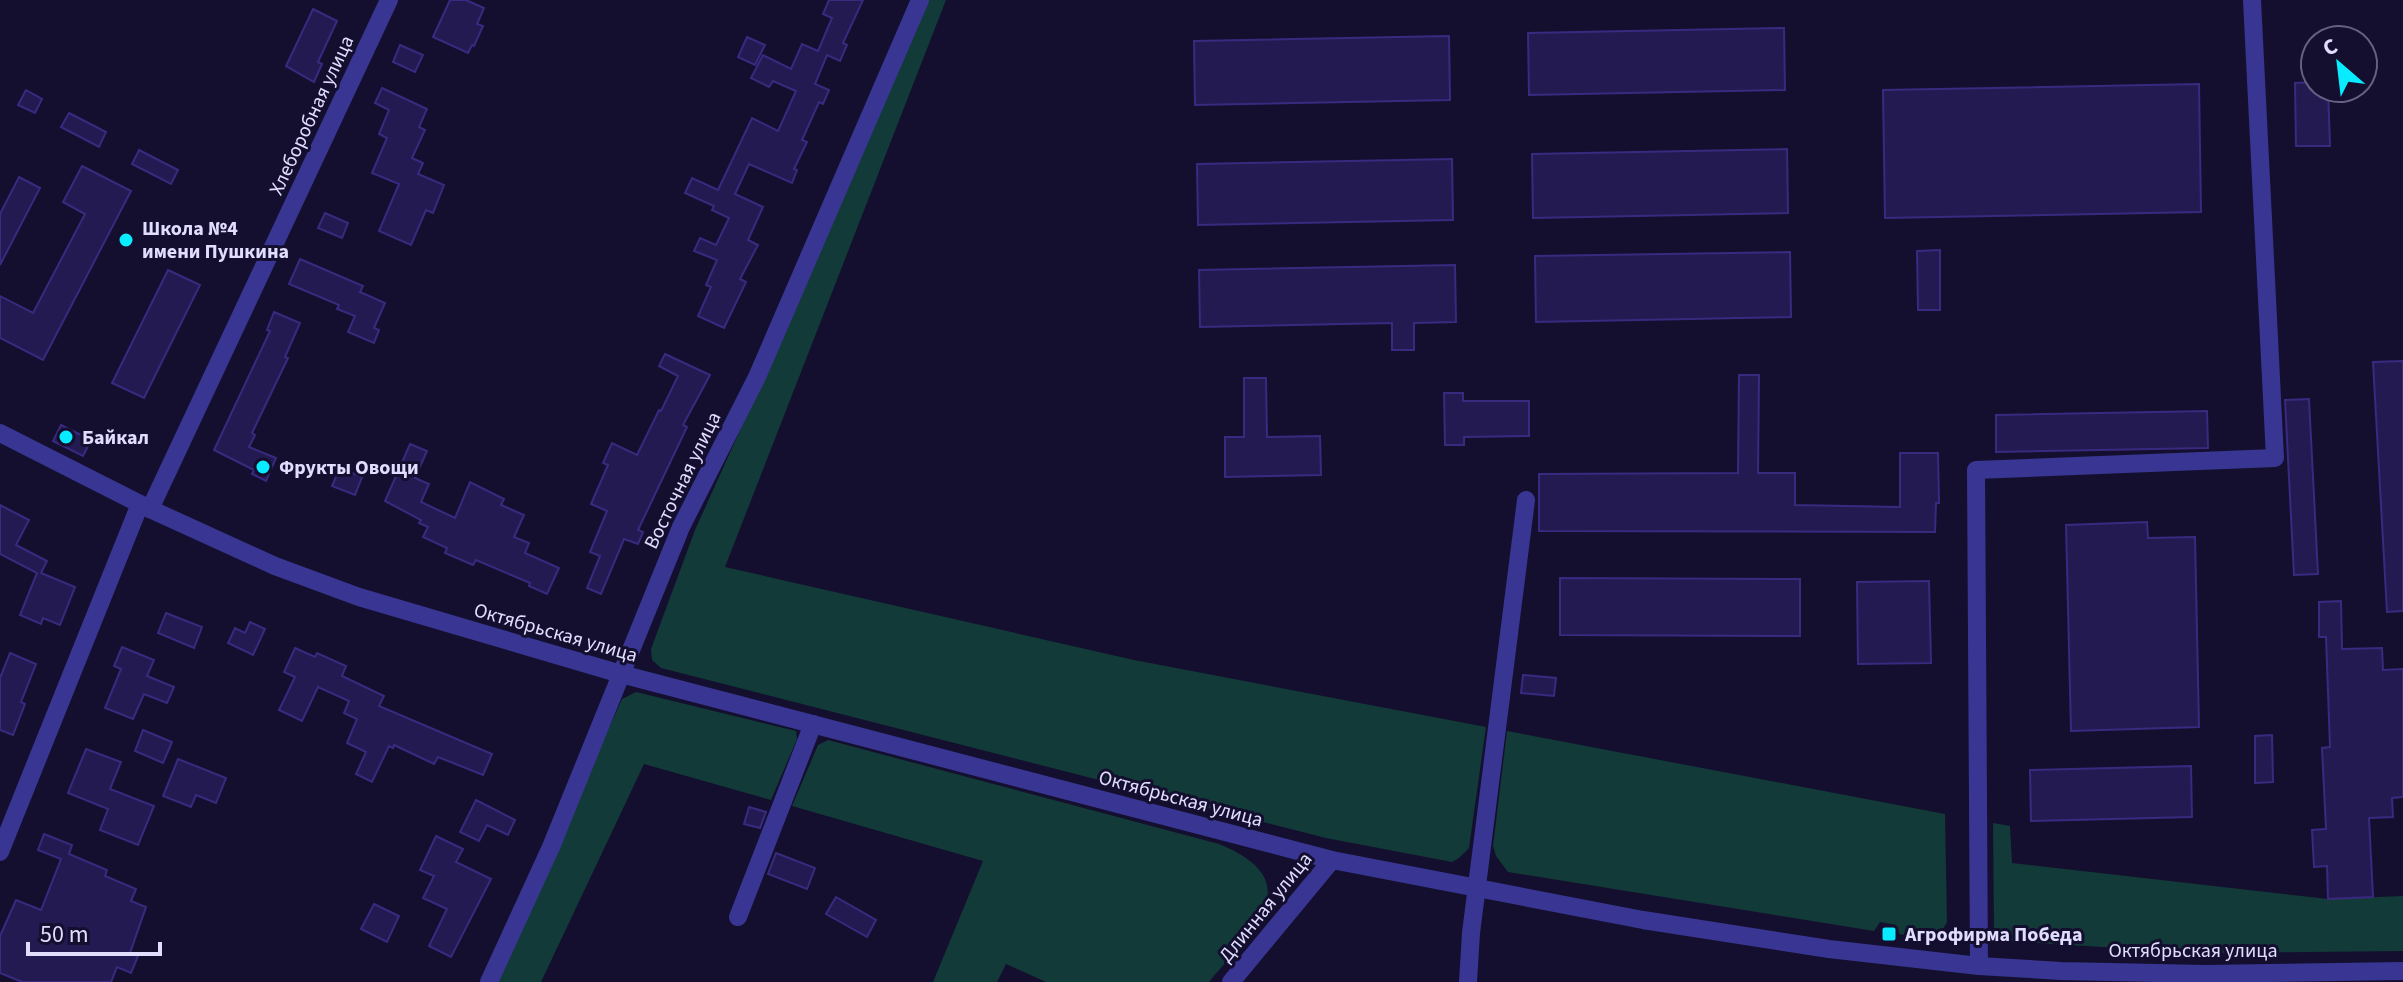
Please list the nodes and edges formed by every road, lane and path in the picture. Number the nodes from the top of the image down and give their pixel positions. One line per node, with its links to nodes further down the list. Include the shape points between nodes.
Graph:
1 (389, 0): 6 (street, Хлеборобная улица)
2 (920, 0): 7 (street, Восточная улица, via 757,377 681,527)
3 (2252, 0): 13 (street, via 2275,458 1976,470)
4 (0, 433): 6 (street, Октябрьская улица)
5 (1526, 500): 11 (street)
6 (145, 506): 7 (street, Октябрьская улица, via 331,587); 9 (street, Хлеборобная улица)
7 (621, 674): 8 (street, Октябрьская улица); 15 (street, Восточная улица)
8 (813, 724): 10 (street, Октябрьская улица); 12 (street)
9 (0, 852)
10 (1332, 860): 11 (street, Октябрьская улица); 16 (street, Длинная улица)
11 (1477, 890): 13 (street, Октябрьская улица, via 1829,949); 17 (street)
12 (738, 917)
13 (1979, 966): 14 (street, Октябрьская улица, via 2205,974)
14 (2403, 971)
15 (489, 982)
16 (1231, 982)
17 (1468, 982)

